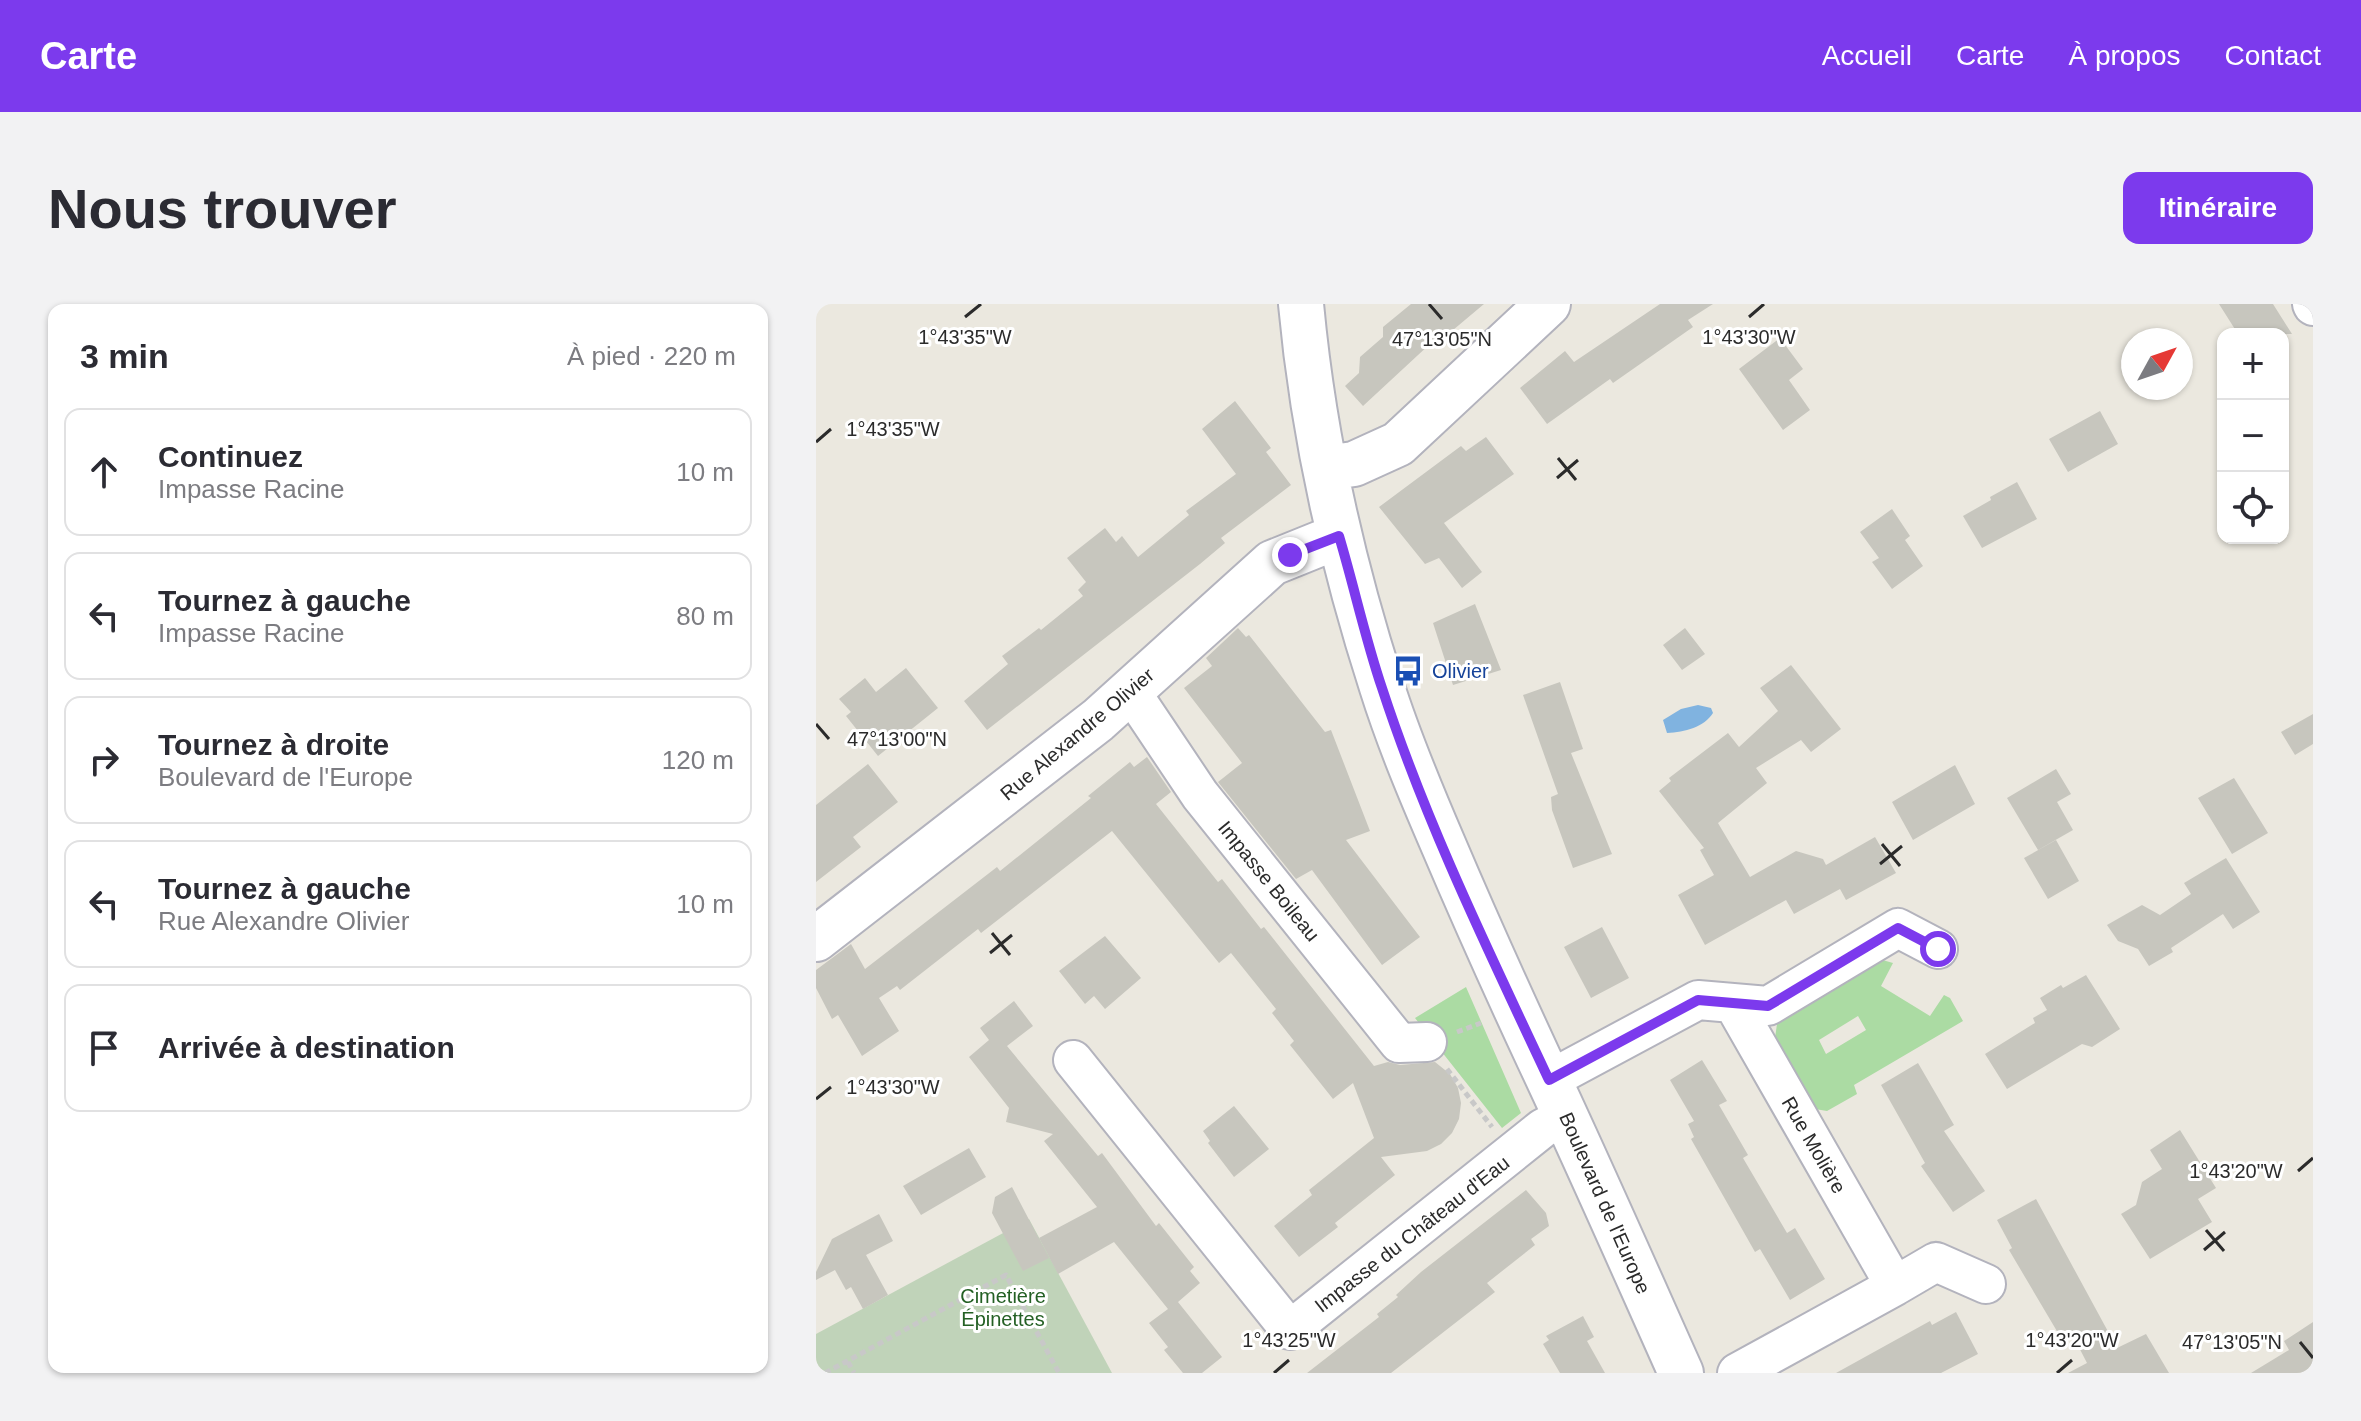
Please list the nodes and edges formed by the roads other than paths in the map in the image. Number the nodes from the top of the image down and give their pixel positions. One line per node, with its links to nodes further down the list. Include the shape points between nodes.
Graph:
1 (1301, 304): 3 (street, Boulevard de l'Europe)
2 (1548, 304): 3 (street, via 1398,444 1354,464)
3 (1325, 468): 4 (street, Boulevard de l'Europe)
4 (1339, 536): 5 (street, Rue Alexandre Olivier, via 1272,563); 11 (street, Boulevard de l'Europe, via 1382,688 1422,794)
5 (1131, 692): 6 (street, Rue Alexandre Olivier); 9 (street, Impasse Boileau, via 1200,795 1399,1043)
6 (816, 939)
7 (1938, 949): 8 (street, Impasse du Château d'Eau, via 1898,928 1768,1006)
8 (1733, 1003): 11 (street, Impasse du Château d'Eau, via 1698,1000); 13 (street, Rue Molière)
9 (1427, 1042)
10 (1073, 1060): 11 (street, Impasse du Château d'Eau, via 1125,1105 1290,1330 1513,1154 1543,1128)
11 (1558, 1098): 14 (street, Boulevard de l'Europe)
12 (1986, 1284): 13 (street, via 1936,1262)
13 (1895, 1286): 15 (street)
14 (1681, 1373)
15 (1737, 1373)

